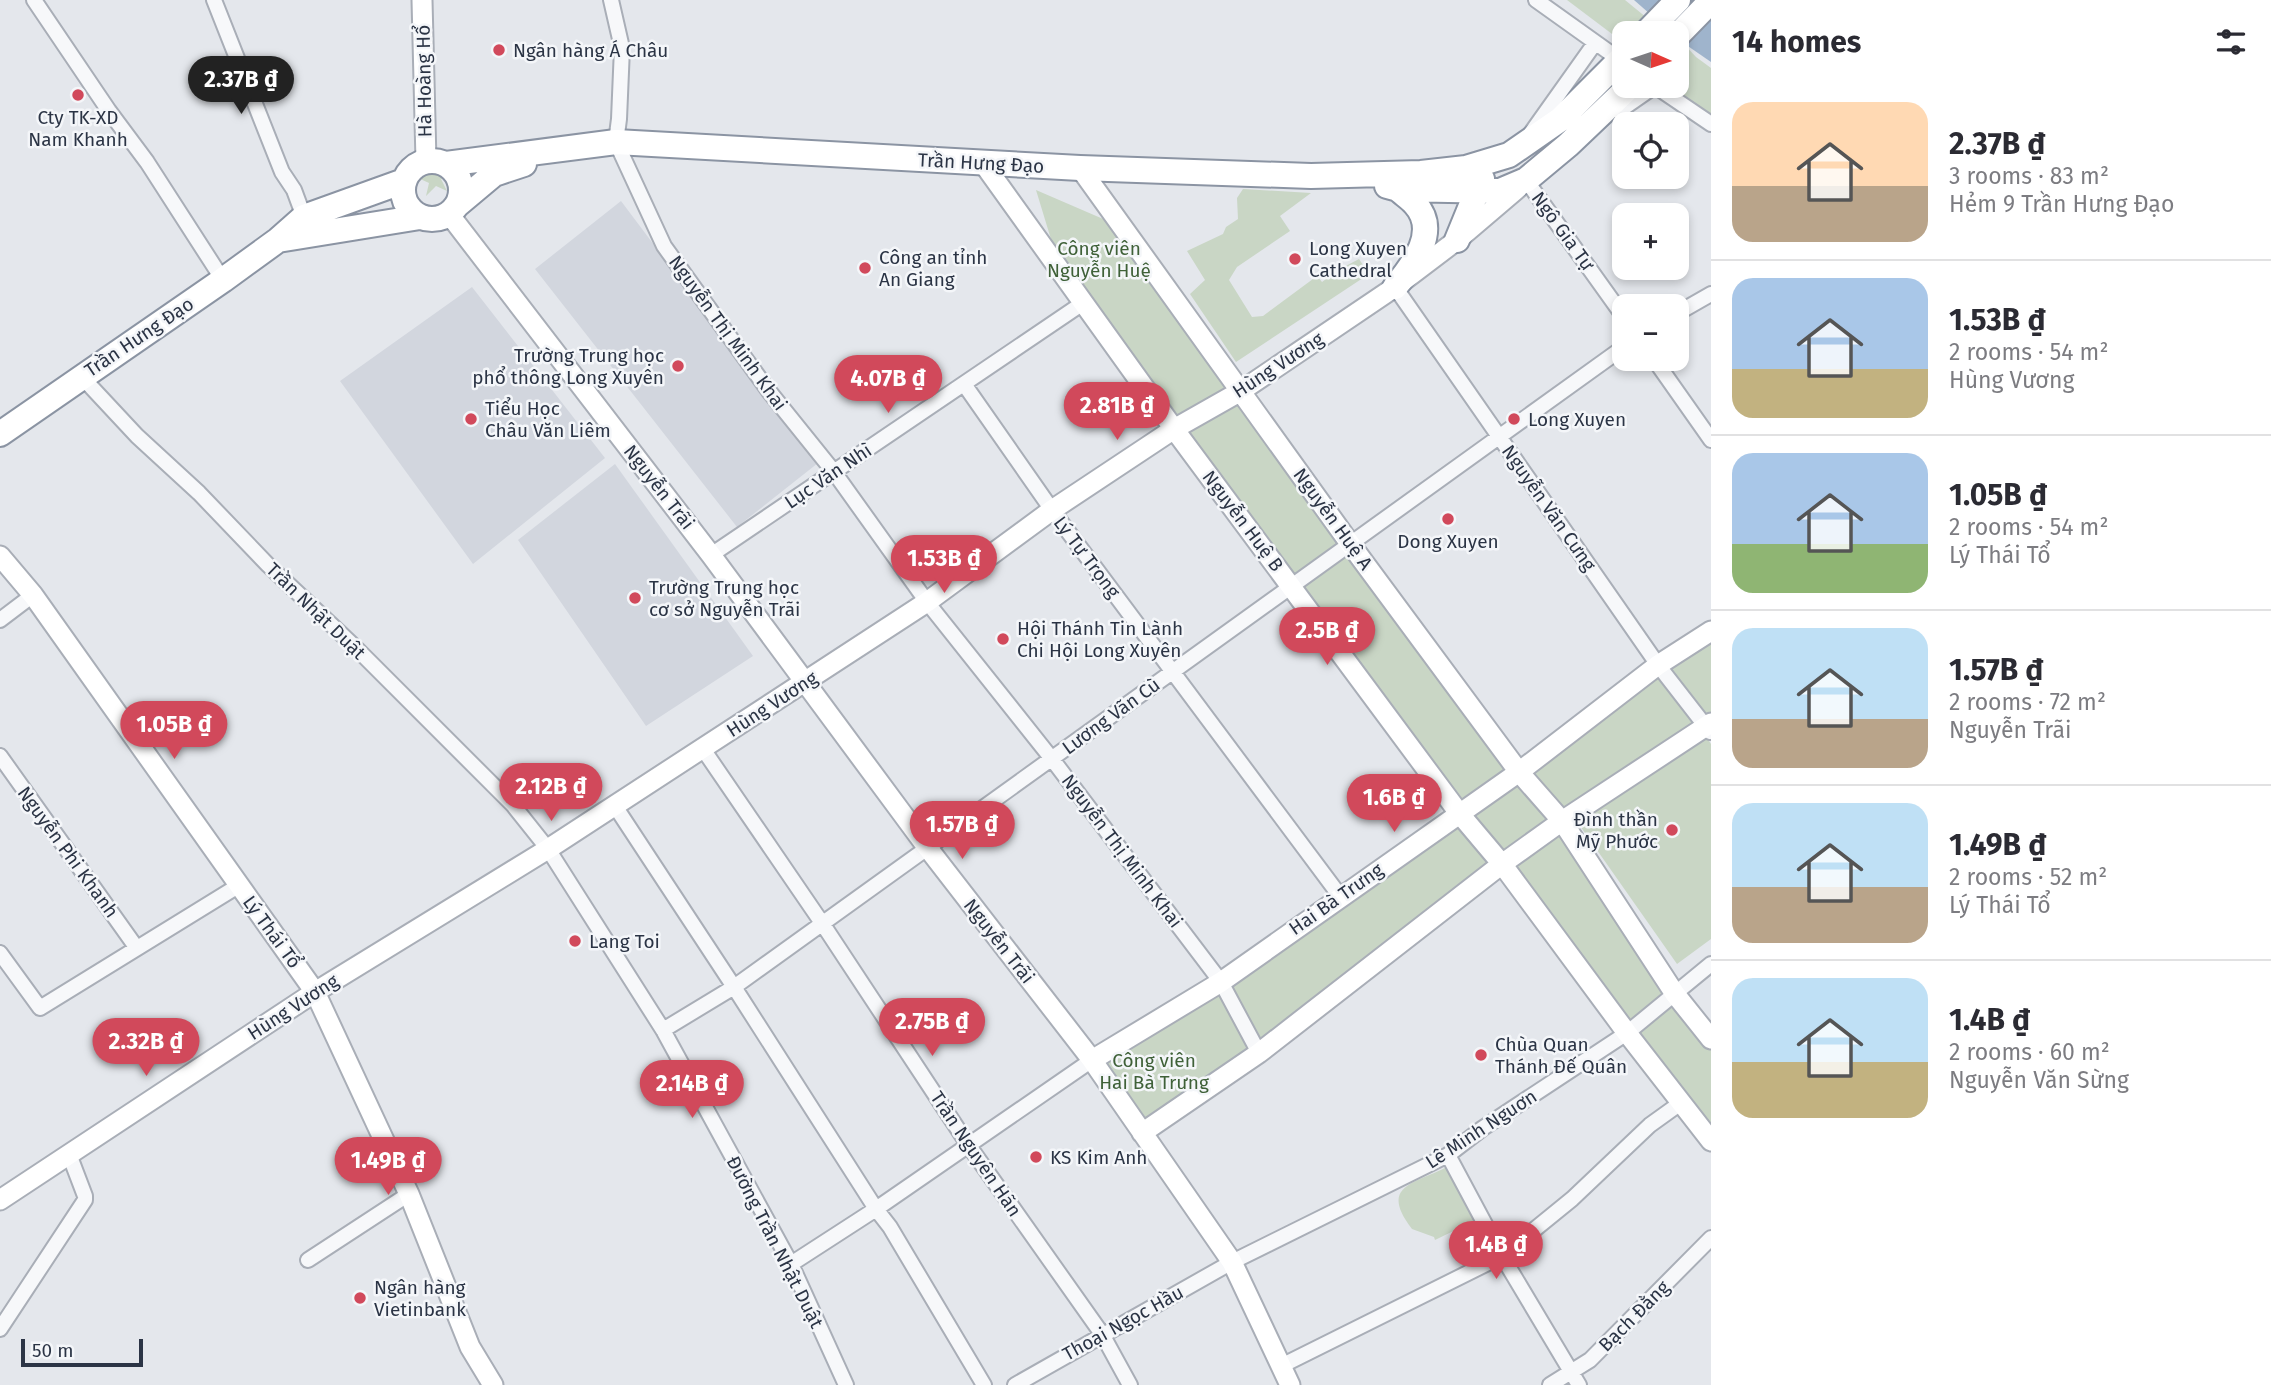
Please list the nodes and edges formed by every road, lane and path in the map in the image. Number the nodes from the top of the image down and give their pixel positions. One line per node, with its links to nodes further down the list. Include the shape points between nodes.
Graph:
1 (34, 0): 33 (street)
2 (214, 0): 29 (street)
3 (422, 0): 20 (street, Hà Hoàng Hổ)
4 (611, 0): 18 (street, via 622,48)
5 (1536, 0): 10 (street)
6 (1678, 0): 8 (highway)
7 (1711, 1): 9 (highway)
8 (1658, 21)
9 (1689, 24)
10 (1595, 43): 11 (street); 19 (street)
11 (1612, 53)
12 (1612, 68): 19 (highway, via 1561,119)
13 (1617, 98): 16 (highway)
14 (1637, 98): 16 (street, via 1609,117)
15 (1673, 98): 17 (street)
16 (1595, 118): 24 (highway)
17 (1711, 124)
18 (616, 142): 20 (highway, Trần Hưng Đạo); 21 (highway, Trần Hưng Đạo); 28 (highway, Trần Hưng Đạo, via 546,156 494,174); 48 (street, Nguyễn Thị Minh Khai, via 664,246)
19 (1515, 151): 23 (highway, Trần Hưng Đạo, via 1466,168); 27 (highway, via 1481,180)
20 (436, 163): 25 (highway, via 409,172); 28 (highway, via 453,170 461,187)
21 (983, 163): 22 (highway, Trần Hưng Đạo); 37 (street, Nguyễn Huệ B)
22 (1080, 168): 23 (highway, Trần Hưng Đạo); 43 (street, Nguyễn Huệ A)
23 (1346, 175): 26 (highway)
24 (1526, 180): 27 (highway, via 1500,191); 32 (street, Hùng Vương); 36 (street, Ngô Gia Tự)
25 (404, 181): 29 (highway, Trần Hưng Đạo); 30 (highway, via 405,202)
26 (1398, 189): 27 (highway); 34 (highway, via 1416,205 1424,239 1415,261)
27 (1475, 191): 32 (highway)
28 (453, 210): 30 (highway, via 440,219); 51 (street, Nguyễn Trãi)
29 (304, 217): 31 (highway, Trần Hưng Đạo)
30 (420, 217): 31 (highway, Trần Hưng Đạo)
31 (278, 240): 33 (highway, Trần Hưng Đạo)
32 (1457, 240): 34 (street, Hùng Vương)
33 (223, 280): 41 (highway, Trần Hưng Đạo)
34 (1395, 287): 43 (street, Hùng Vương); 46 (street, Nguyễn Văn Cưng)
35 (1711, 294): 38 (street)
36 (1612, 300)
37 (1083, 303): 42 (street, Lục Văn Nhì); 44 (street, Nguyễn Huệ B)
38 (1689, 307)
39 (1612, 355): 46 (street, Lương Vãn Cù)
40 (1662, 371): 47 (street)
41 (81, 376): 45 (highway, Trần Hưng Đạo); 70 (street, Trần Nhật Duật, via 513,805)
42 (964, 384): 48 (street, Lục Văn Nhì); 49 (street, Lý Tự Trọng)
43 (1241, 391): 44 (street, Hùng Vương); 50 (street, Nguyễn Huệ A)
44 (1174, 429): 49 (street, Hùng Vương); 53 (street, Nguyễn Huệ B)
45 (0, 434)
46 (1499, 436): 50 (street, Lương Vãn Cù); 58 (street, Nguyễn Văn Cưng)
47 (1711, 440)
48 (834, 472): 51 (street, Lục Văn Nhì); 55 (street, Nguyễn Thị Minh Khai)
49 (1052, 510): 55 (street, Hùng Vương); 59 (street, Lý Tự Trọng)
50 (1351, 545): 53 (street, Lương Vãn Cù); 65 (street, Nguyễn Huệ A)
51 (712, 555): 60 (street, Nguyễn Trãi)
52 (0, 556): 54 (street, Lý Thái Tổ)
53 (1292, 586): 59 (street, Lương Vãn Cù); 67 (street, Nguyễn Huệ B)
54 (33, 595): 56 (street); 72 (street, Lý Thái Tổ)
55 (927, 602): 60 (street, Hùng Vương); 64 (street, Nguyễn Thị Minh Khai)
56 (0, 620)
57 (1711, 631): 58 (street, Hai Bà Trưng)
58 (1658, 666): 61 (street, Nguyễn Văn Cưng); 65 (street, Hai Bà Trưng)
59 (1173, 672): 64 (street, Lương Vãn Cù); 73 (street, Lý Tự Trọng)
60 (805, 682): 62 (street, Hùng Vương); 69 (street, Nguyễn Trãi)
61 (1709, 728): 68 (street)
62 (703, 749): 66 (street, Hùng Vương); 74 (street, Trần Nguyên Hãn)
63 (0, 756): 75 (street, Nguyễn Phi Khanh)
64 (1052, 759): 69 (street, Lương Vãn Cù); 78 (street, Nguyễn Thị Minh Khai)
65 (1519, 772): 67 (street, Hai Bà Trưng); 68 (street, Nguyễn Huệ A)
66 (615, 806): 70 (street, Hùng Vương); 79 (street)
67 (1459, 813): 71 (street, Nguyễn Huệ B); 73 (street, Hai Bà Trưng)
68 (1562, 821): 71 (street); 81 (street, Nguyễn Huệ A)
69 (927, 847): 74 (street, Lương Vãn Cù); 86 (street, Nguyễn Trãi)
70 (548, 849): 80 (street, Hùng Vương); 82 (street, Đường Trần Nhật Duật)
71 (1502, 864): 83 (street, Nguyễn Huệ B); 85 (street)
72 (238, 886): 75 (street); 80 (street, Lý Thái Tổ)
73 (1340, 896): 78 (street, Hai Bà Trưng)
74 (822, 923): 79 (street, Lương Vãn Cù); 90 (street, Trần Nguyên Hãn)
75 (136, 947): 76 (street, via 40,1009)
76 (0, 953)
77 (1711, 964): 81 (street, Lê Minh Nguơn)
78 (1221, 982): 85 (street, Nguyễn Thị Minh Khai); 86 (street, Hai Bà Trưng)
79 (734, 987): 82 (street, Lương Vãn Cù); 95 (street)
80 (315, 992): 91 (street, Hùng Vương); 93 (street, Lý Thái Tổ)
81 (1675, 994): 83 (street, Lê Minh Nguơn); 84 (street, Nguyễn Huệ A)
82 (663, 1030): 100 (street, Đường Trần Nhật Duật)
83 (1627, 1033): 87 (street, Nguyễn Huệ B); 92 (street, Lê Minh Nguơn)
84 (1711, 1039)
85 (1259, 1053): 88 (street)
86 (1092, 1060): 88 (street, Nguyễn Trãi); 90 (street)
87 (1682, 1102): 89 (street, Nguyễn Huệ B); 97 (street)
88 (1142, 1133): 99 (street, Nguyễn Trãi)
89 (1711, 1141)
90 (969, 1146): 95 (street); 102 (street, Trần Nguyên Hãn)
91 (69, 1154): 94 (street, Hùng Vương); 101 (street, via 85,1200)
92 (1448, 1155): 97 (street); 99 (street, Lê Minh Nguơn)
93 (409, 1194): 98 (street); 105 (street, Lý Thái Tổ, via 470,1347)
94 (0, 1200)
95 (876, 1209): 100 (street); 107 (street)
96 (1711, 1238): 104 (street, Bạch Đằng)
97 (1502, 1256): 103 (street); 104 (street)
98 (308, 1260)
99 (1232, 1262): 102 (street, Thoại Ngọc Hầu); 103 (street, Nguyễn Trãi)
100 (790, 1264): 106 (street, Đường Trần Nhật Duật)
101 (0, 1329)
102 (1102, 1334): 108 (street, Thoại Ngọc Hầu); 109 (street, Trần Nguyên Hãn)
103 (1281, 1366): 110 (street, Nguyễn Trãi)
104 (1574, 1379): 111 (street, Bạch Đằng)
105 (493, 1385)
106 (846, 1385)
107 (984, 1385)
108 (1015, 1385)
109 (1130, 1385)
110 (1290, 1385)
111 (1550, 1385)

